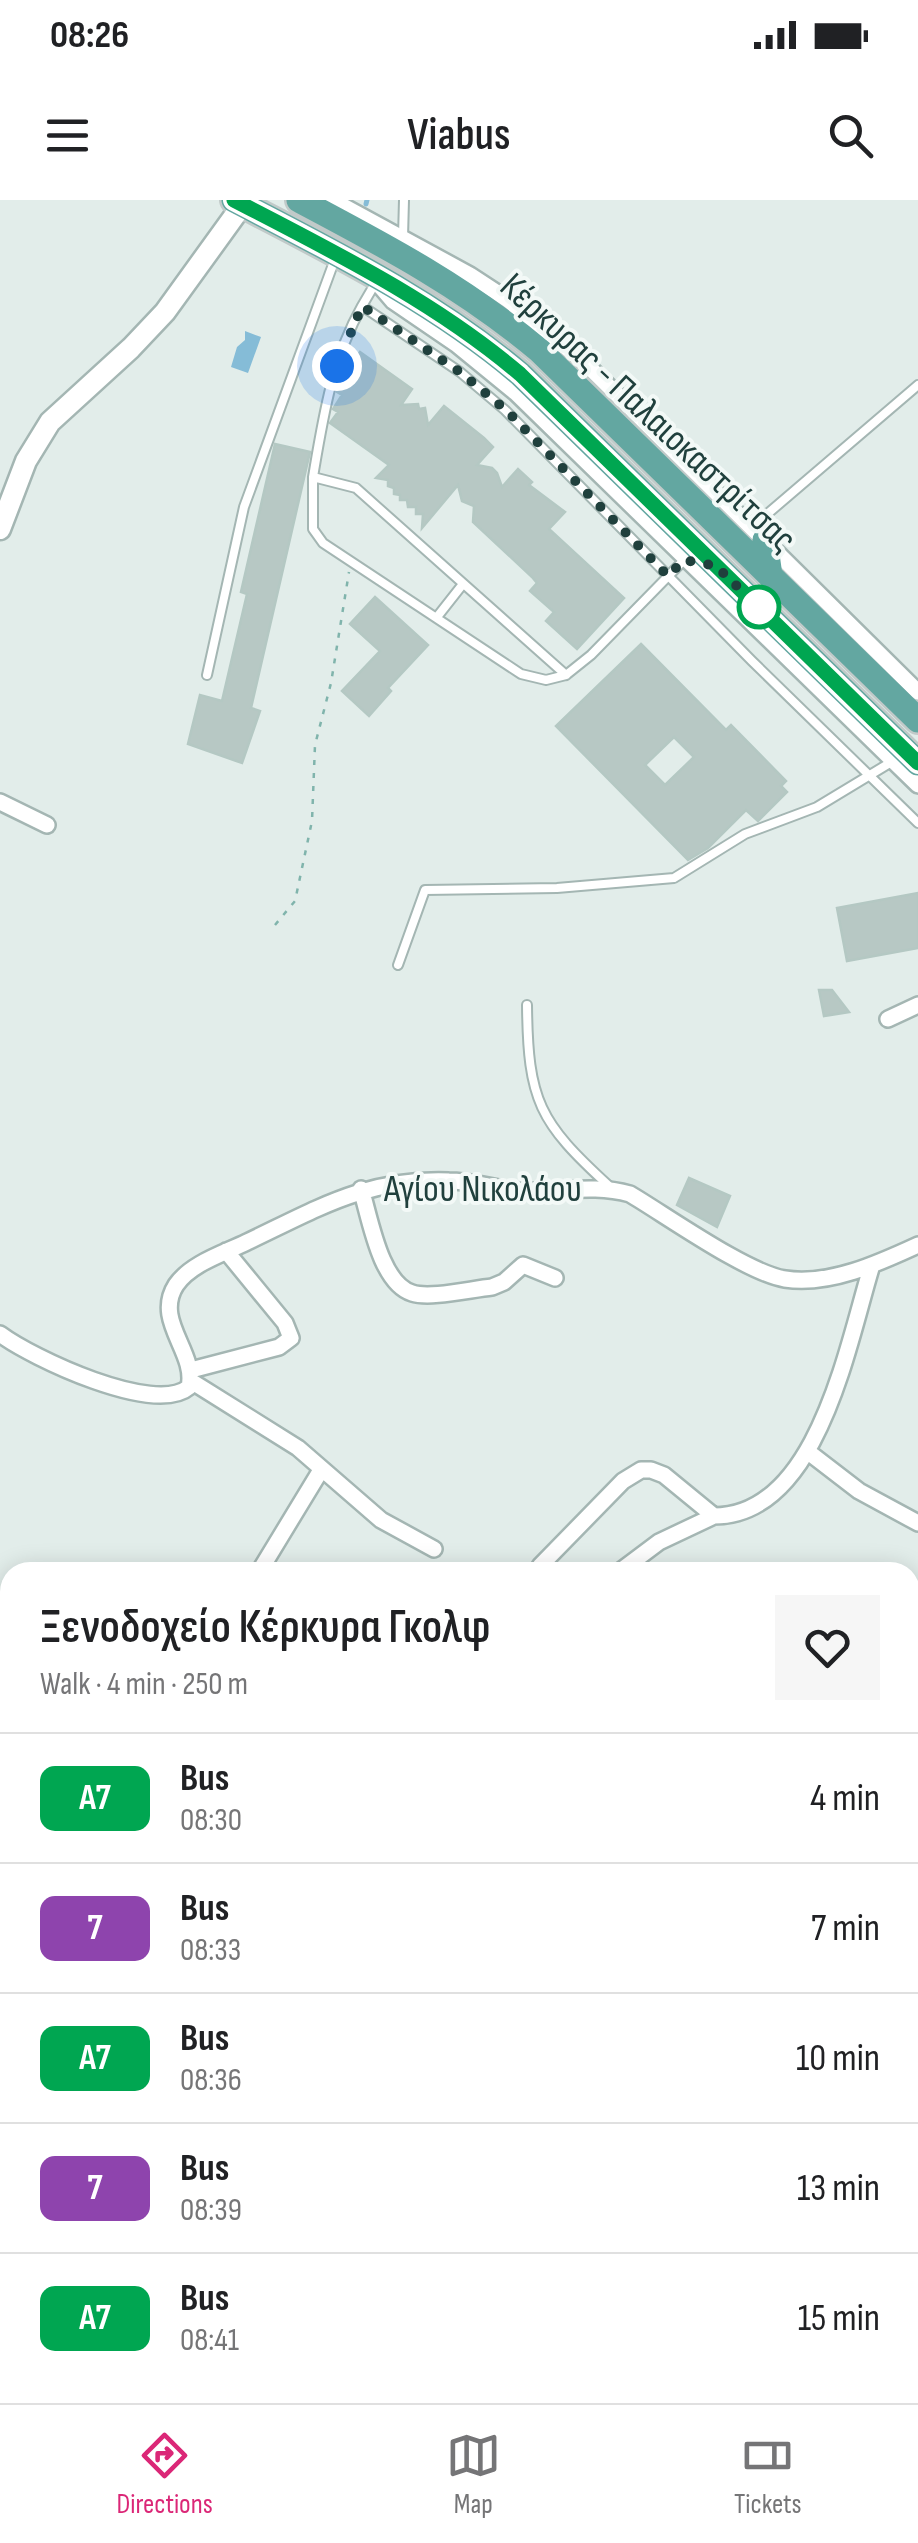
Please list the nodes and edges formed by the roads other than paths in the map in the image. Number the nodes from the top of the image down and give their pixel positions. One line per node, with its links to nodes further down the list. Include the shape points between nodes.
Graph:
1 (299, 200): 11 (main road, Κέρκυρας - Παλαιοκαστρίτσας, via 480,302 540,351)
2 (332, 200): 5 (street)
3 (404, 200): 5 (lane)
4 (241, 202): 6 (main road, Κέρκυρας - Παλαιοκαστρίτσας); 13 (street, via 165,312 50,422 26,461)
5 (404, 237): 12 (street, via 491,289 584,362)
6 (336, 254): 7 (main road, Κέρκυρας - Παλαιοκαστρίτσας); 20 (lane, via 244,507)
7 (373, 276): 8 (lane); 14 (street, via 393,301 516,393); 15 (main road, Κέρκυρας - Παλαιοκαστρίτσας, via 461,326 505,361)
8 (362, 306): 10 (lane, via 328,395); 16 (lane, via 506,410)
9 (918, 385): 12 (lane)
10 (313, 477): 18 (lane, via 356,488); 19 (lane, via 315,534)
11 (706, 514): 12 (main road); 17 (main road, Κέρκυρας - Παλαιοκαστρίτσας)
12 (753, 528): 17 (main road); 22 (street)
13 (0, 529)
14 (684, 560): 15 (lane); 16 (lane); 24 (street)
15 (716, 566): 24 (main road, Κέρκυρας - Παλαιοκαστρίτσας)
16 (668, 576): 21 (lane); 25 (lane)
17 (770, 576): 23 (main road, Κέρκυρας - Παλαιοκαστρίτσας)
18 (464, 584): 19 (lane); 21 (lane)
19 (437, 617): 21 (lane, via 521,674 546,680)
20 (207, 674)
21 (566, 675)
22 (918, 692)
23 (918, 720)
24 (906, 762): 25 (lane); 26 (street)
25 (870, 776): 28 (lane); 30 (lane, via 746,834 674,878 425,890)
26 (918, 786)
27 (0, 802): 29 (street)
28 (918, 823)
29 (47, 826)
30 (398, 965)
31 (527, 1005): 35 (lane, via 527,1055 539,1102 565,1146)
32 (918, 1006): 33 (street)
33 (888, 1018)
34 (360, 1189): 35 (street, Αγίου Νικολάου, via 452,1180 522,1191); 37 (street, Αγίου Νικολάου); 39 (street, via 386,1271 413,1294 492,1287 523,1266)
35 (612, 1189): 38 (street, Αγίου Νικολάου, via 782,1279)
36 (918, 1245): 38 (street, Αγίου Νικολάου)
37 (226, 1251): 41 (street, Αγίου Νικολάου, via 173,1291 171,1321); 41 (street, via 291,1338)
38 (872, 1264): 42 (street, via 825,1416)
39 (554, 1278)
40 (0, 1334): 41 (street, via 35,1356 112,1386 170,1395 185,1392)
41 (191, 1376): 43 (street)
42 (807, 1451): 44 (street, via 761,1503); 45 (street, via 860,1492)
43 (322, 1470): 46 (street, via 381,1520); 47 (street)
44 (714, 1516): 48 (street, via 664,1475 641,1470); 49 (street)
45 (918, 1523)
46 (434, 1549)
47 (265, 1562)
48 (544, 1562)
49 (632, 1562)

